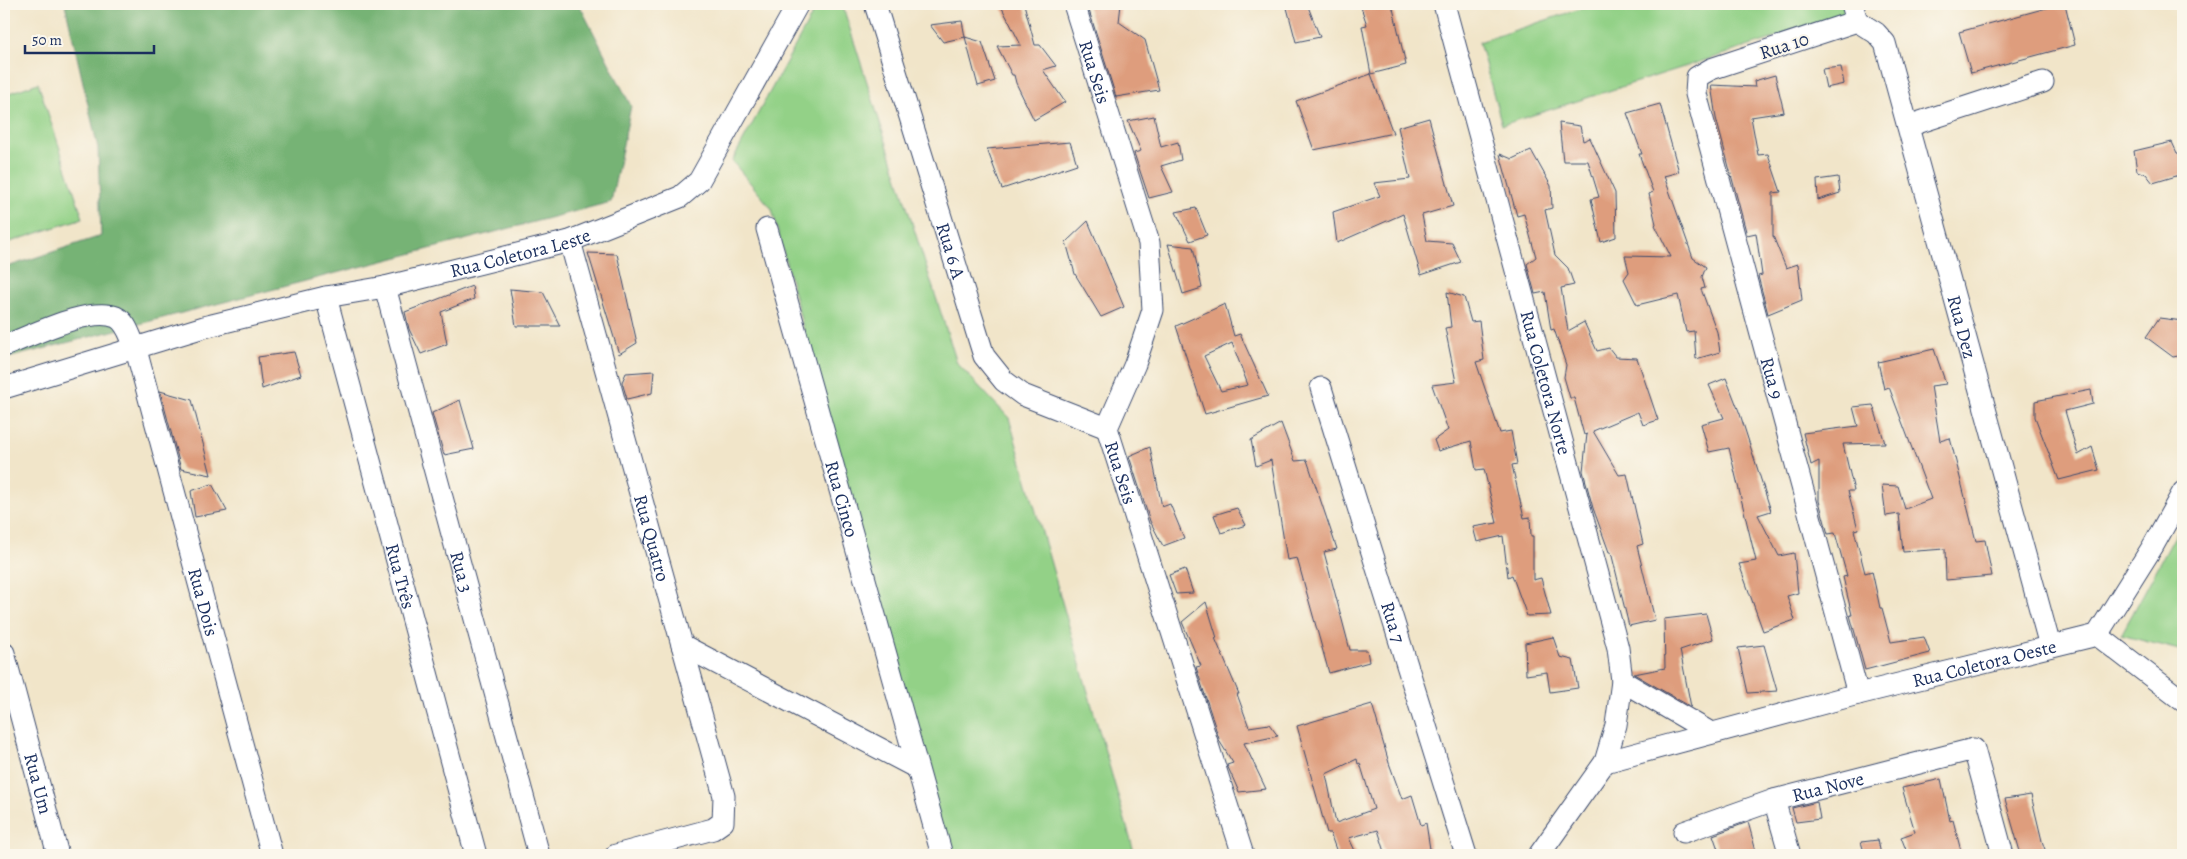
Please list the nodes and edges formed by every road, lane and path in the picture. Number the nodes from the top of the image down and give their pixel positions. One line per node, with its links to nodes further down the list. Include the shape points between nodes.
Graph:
1 (798, 4): 6 (street, Rua Coletora Leste)
2 (875, 4): 18 (street, Rua 6 A, via 984,356 1004,382 1023,396)
3 (1074, 4): 18 (street, Rua Seis, via 1149,243 1153,310 1135,364)
4 (1444, 4): 24 (street, Rua Coletora Norte, via 1618,648)
5 (1854, 12): 7 (street, Rua 10); 9 (street, Rua Dez, via 1885,43)
6 (783, 13): 11 (street, Rua Coletora Leste, via 699,181 680,196)
7 (1711, 69): 25 (street, Rua 9, via 1697,77 1696,94)
8 (2044, 82): 9 (street)
9 (1908, 126): 22 (street, Rua Dez)
10 (767, 229): 29 (street, Rua Cinco)
11 (570, 241): 12 (street, Rua Coletora Leste); 21 (street, Rua Quatro)
12 (385, 287): 13 (street, Rua Coletora Leste); 35 (street, Rua 3)
13 (326, 297): 15 (street, Rua Coletora Leste); 34 (street, Rua Três)
14 (4, 346): 15 (street, via 84,316 106,315 118,318 126,326)
15 (135, 346): 16 (street, Rua Coletora Leste); 33 (street, Rua Dois)
16 (4, 388)
17 (1321, 388): 39 (street, Rua 7)
18 (1107, 428): 38 (street, Rua Seis)
19 (2183, 492): 20 (street)
20 (2097, 635): 22 (street, Rua Coletora Oeste); 26 (street)
21 (682, 645): 29 (street); 36 (street, Rua Quatro, via 724,796 723,822 714,829)
22 (2050, 646): 25 (street, Rua Coletora Oeste)
23 (4, 653): 32 (street, Rua Um)
24 (1622, 682): 27 (street); 28 (street, Rua Coletora Norte, via 1616,725)
25 (1858, 694): 27 (street, Rua Coletora Oeste)
26 (2183, 701)
27 (1710, 733): 28 (street, Rua Coletora Oeste)
28 (1604, 762): 40 (street)
29 (917, 768): 37 (street, Rua Cinco)
30 (1774, 800): 31 (street, Rua Nove); 41 (street); 42 (street, Rua Nove, via 1974,749)
31 (1684, 832)
32 (58, 855)
33 (272, 855)
34 (476, 855)
35 (539, 855)
36 (616, 855)
37 (942, 855)
38 (1243, 855)
39 (1466, 855)
40 (1539, 855)
41 (1790, 855)
42 (2003, 855)

